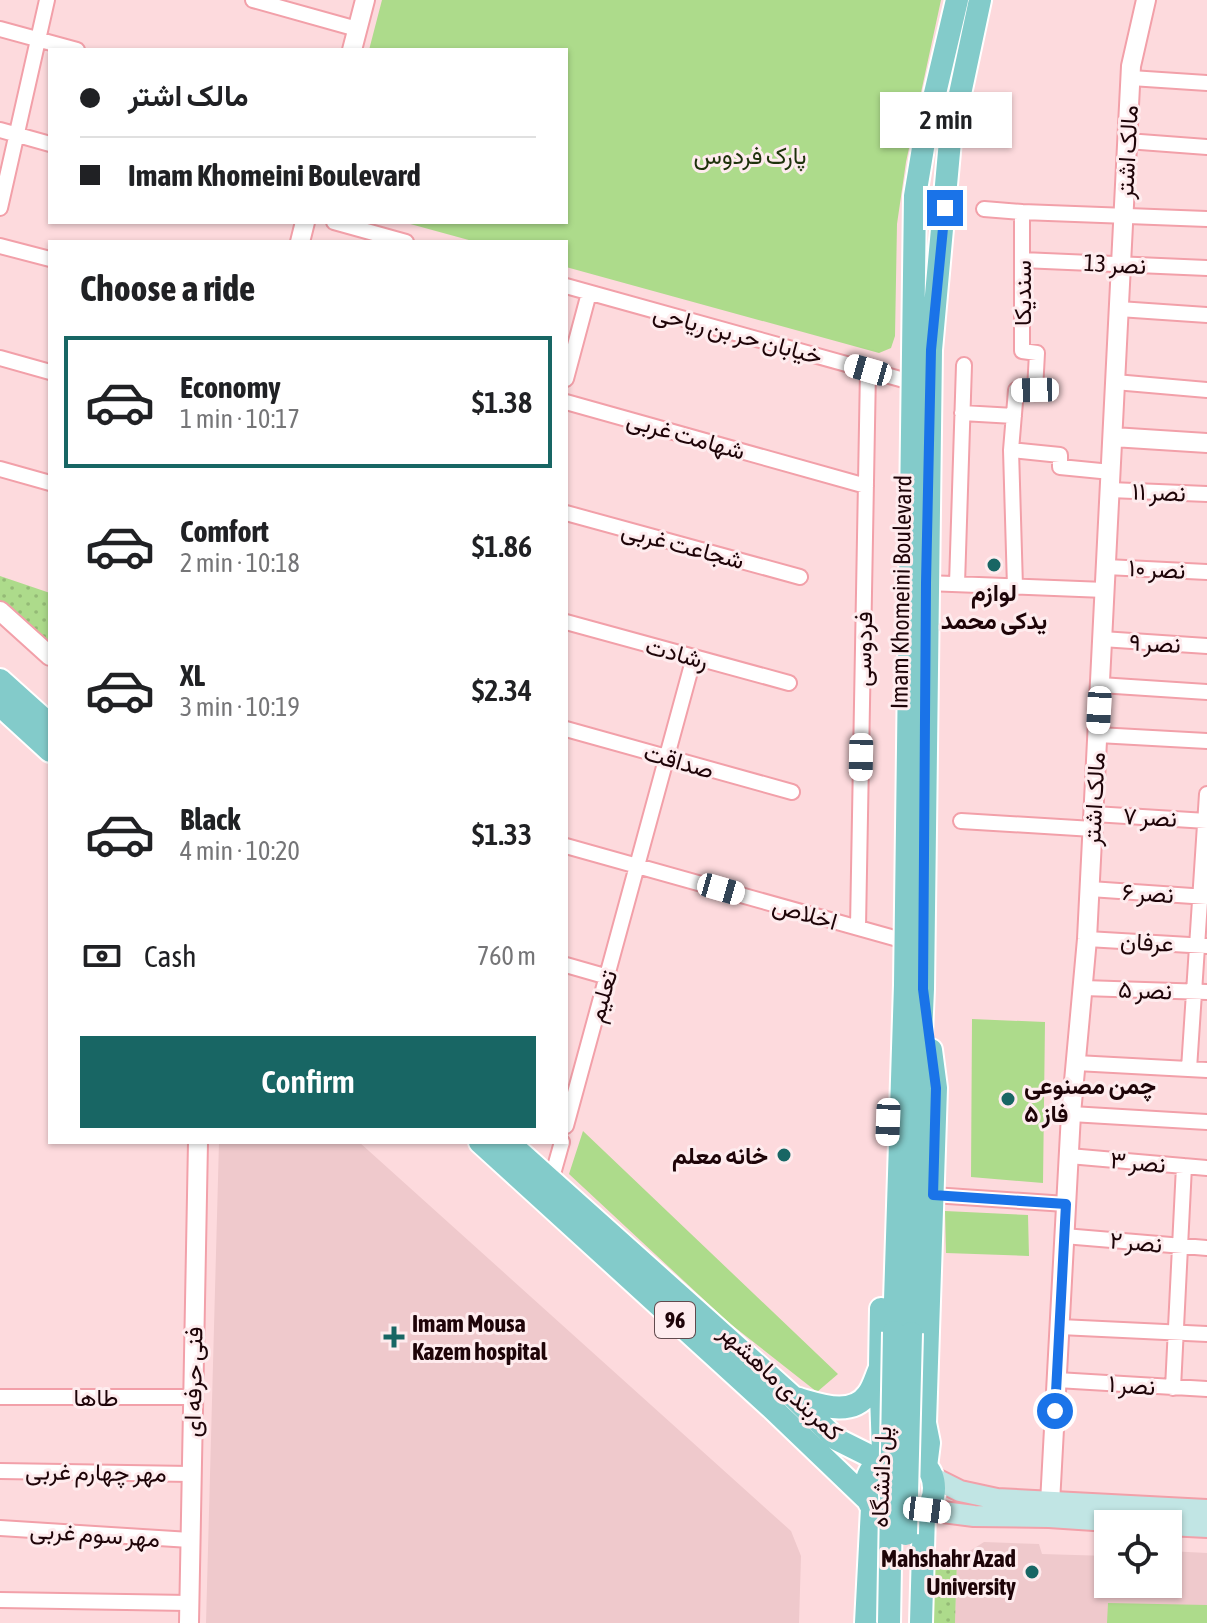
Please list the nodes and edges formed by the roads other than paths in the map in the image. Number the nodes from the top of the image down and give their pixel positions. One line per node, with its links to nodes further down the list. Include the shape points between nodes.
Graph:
1 (47, 0): 9 (street)
2 (253, 0): 8 (street)
3 (365, 0): 8 (street)
4 (957, 0): 20 (main road, Imam Khomeini Boulevard)
5 (980, 0): 19 (main road, Imam Khomeini Boulevard, via 950,141)
6 (1146, 0): 12 (street, مالک اشتر)
7 (0, 29): 9 (street)
8 (357, 29): 11 (street)
9 (37, 39): 10 (street); 15 (street)
10 (70, 48)
11 (352, 48)
12 (1131, 78): 13 (street); 16 (street, مالک اشتر)
13 (1207, 83)
14 (0, 130): 15 (street)
15 (16, 135): 17 (street); 21 (street)
16 (1127, 141): 18 (street); 24 (street, مالک اشتر)
17 (48, 143)
18 (1207, 147)
19 (946, 195): 20 (main road, via 931,201); 28 (main road, Imam Khomeini Boulevard)
20 (915, 196): 27 (main road, Imam Khomeini Boulevard)
21 (0, 208)
22 (984, 209): 23 (street)
23 (1022, 212): 24 (street); 32 (street, سندیکا)
24 (1124, 215): 25 (street); 33 (street, مالک اشتر)
25 (1207, 219)
26 (341, 224): 29 (street)
27 (914, 227): 28 (main road, via 930,223); 44 (main road, Imam Khomeini Boulevard)
28 (943, 231): 62 (main road, Imam Khomeini Boulevard, via 931,350)
29 (399, 240)
30 (0, 246): 31 (street)
31 (48, 258)
32 (1022, 260): 33 (street, نصر 13); 49 (street, سندیکا, via 1022,351 1037,353 1035,390 1016,390)
33 (1121, 264): 34 (street, نصر 13); 37 (street, مالک اشتر)
34 (1207, 268)
35 (568, 287): 36 (street, خیابان حر بن ریاحی)
36 (589, 293): 41 (street, خیابان حر بن ریاحی); 43 (street)
37 (1119, 309): 38 (street); 45 (street, مالک اشتر)
38 (1207, 315)
39 (0, 358): 42 (street)
40 (964, 365): 48 (street)
41 (868, 370): 44 (street, خیابان حر بن ریاحی); 56 (street, فردوسی)
42 (48, 371)
43 (568, 372)
44 (911, 382): 94 (main road, Imam Khomeini Boulevard)
45 (1115, 382): 46 (street); 50 (street, مالک اشتر)
46 (1207, 390)
47 (568, 403): 56 (street, شهامت غربی)
48 (962, 413): 49 (street); 63 (street)
49 (1014, 416): 52 (street, سندیکا)
50 (1113, 437): 51 (street); 54 (street, مالک اشتر)
51 (1207, 443)
52 (1011, 450): 54 (street, نصر ۱۱, via 1060,455 1060,467); 64 (street, سندیکا)
53 (0, 469): 55 (street)
54 (1110, 481): 57 (street, نصر ۱۱); 59 (street, مالک اشتر)
55 (48, 482)
56 (866, 486): 92 (street, فردوسی)
57 (1207, 494)
58 (568, 514): 61 (street, شجاعت غربی)
59 (1106, 567): 60 (street, نصر ۱۰); 65 (street, مالک اشتر)
60 (1207, 572)
61 (800, 577)
62 (926, 583): 63 (street); 98 (main road, Imam Khomeini Boulevard)
63 (957, 584): 64 (street)
64 (1015, 587): 65 (street)
65 (1105, 590): 68 (street, مالک اشتر)
66 (0, 611): 70 (street)
67 (568, 623): 71 (street, رشادت)
68 (1102, 639): 69 (street, نصر ۹); 74 (street, مالک اشتر)
69 (1207, 646)
70 (48, 654)
71 (694, 657): 73 (street, رشادت); 82 (street, تعلیم)
72 (0, 680): 77 (main road)
73 (789, 683)
74 (1100, 685): 75 (street); 79 (street, مالک اشتر)
75 (1207, 692)
76 (0, 705): 81 (main road)
77 (48, 723)
78 (568, 730): 82 (street, صداقت)
79 (1098, 735): 80 (street); 87 (street, مالک اشتر)
80 (1207, 741)
81 (48, 749)
82 (667, 758): 83 (street, صداقت); 89 (street, تعلیم)
83 (792, 792)
84 (1207, 794): 86 (street)
85 (961, 821): 87 (street, نصر ۷)
86 (1206, 821): 87 (street, نصر ۷); 91 (street)
87 (1093, 822): 90 (street, مالک اشتر)
88 (568, 847): 89 (street, اخلاص)
89 (639, 866): 92 (street, اخلاص); 97 (street, تعلیم)
90 (1090, 889): 91 (street, نصر ۶); 93 (street, مالک اشتر)
91 (1204, 897): 95 (street)
92 (858, 927): 94 (street, اخلاص)
93 (1087, 939): 95 (street, عرفان); 99 (street, مالک اشتر)
94 (905, 941): 98 (main road, Imam Khomeini Boulevard)
95 (1202, 946): 100 (street)
96 (568, 966): 97 (street)
97 (608, 977): 104 (street, تعلیم)
98 (914, 987): 116 (main road, via 936,1088); 122 (main road, Imam Khomeini Boulevard); 125 (main road, via 890,1072)
99 (1083, 988): 100 (street, نصر ۵); 101 (street, مالک اشتر)
100 (1201, 992): 102 (street)
101 (1076, 1063): 102 (street); 106 (street, مالک اشتر)
102 (1189, 1069): 103 (street)
103 (1207, 1070)
104 (573, 1075): 105 (street, تعلیم)
105 (568, 1111)
106 (1071, 1114): 107 (street); 112 (street, مالک اشتر)
107 (1207, 1122)
108 (198, 1144): 130 (street, فنی حرفه ای)
109 (482, 1144): 136 (main road, کمربندی ماهشهر / 96)
110 (510, 1144): 115 (main road, کمربندی ماهشهر / 96)
111 (561, 1144): 115 (street)
112 (1069, 1156): 113 (street, نصر ۳); 117 (street, مالک اشتر)
113 (1184, 1166): 114 (street, نصر ۳); 119 (street)
114 (1207, 1168)
115 (551, 1181): 131 (main road, کمربندی ماهشهر / 96)
116 (933, 1195): 117 (street); 133 (main road)
117 (1066, 1204): 118 (street, مالک اشتر)
118 (1064, 1236): 119 (street, نصر ۲); 121 (street, مالک اشتر)
119 (1180, 1246): 120 (street, نصر ۲); 123 (street)
120 (1207, 1248)
121 (1060, 1327): 123 (street); 126 (street, مالک اشتر)
122 (903, 1332): 156 (main road, پل دانشگاه, bridge); 157 (main road, پل دانشگاه, bridge)
123 (1176, 1333): 124 (street); 127 (street)
124 (1207, 1334)
125 (880, 1367): 131 (main road, via 868,1395 851,1407); 132 (main road)
126 (1057, 1380): 127 (street, نصر ۱); 141 (street, مالک اشتر)
127 (1173, 1388): 128 (street, نصر ۱)
128 (1207, 1389)
129 (0, 1397): 130 (street, طاها)
130 (193, 1397): 139 (street, فنی حرفه ای)
131 (794, 1398): 134 (main road, 96)
132 (881, 1423): 133 (main road, via 889,1436 903,1442); 135 (main road)
133 (927, 1433): 138 (main road); 140 (main road)
134 (848, 1444): 135 (main road, 96); 136 (main road)
135 (882, 1459): 138 (main road, 96, via 906,1455); 142 (main road, via 866,1481)
136 (833, 1466): 142 (main road, کمربندی ماهشهر / 96)
137 (0, 1471): 139 (street, مهر چهارم غربی)
138 (929, 1472): 140 (main road); 144 (main road, via 934,1493)
139 (191, 1474): 149 (street, فنی حرفه ای)
140 (970, 1501): 141 (main road); 144 (main road); 145 (main road)
141 (1050, 1503): 143 (main road)
142 (870, 1504): 144 (main road, 96, via 895,1522); 150 (main road)
143 (1207, 1510)
144 (925, 1511): 151 (main road)
145 (1094, 1520)
146 (1182, 1526): 147 (main road)
147 (1207, 1527)
148 (0, 1528): 149 (street, مهر سوم غربی)
149 (190, 1540): 153 (street, فنی حرفه ای)
150 (868, 1577): 151 (main road, via 880,1562 898,1558 914,1567); 155 (main road)
151 (922, 1584): 158 (main road)
152 (0, 1600): 153 (street)
153 (189, 1603): 154 (street, فنی حرفه ای)
154 (189, 1623)
155 (866, 1623)
156 (889, 1623)
157 (903, 1623)
158 (921, 1623)

